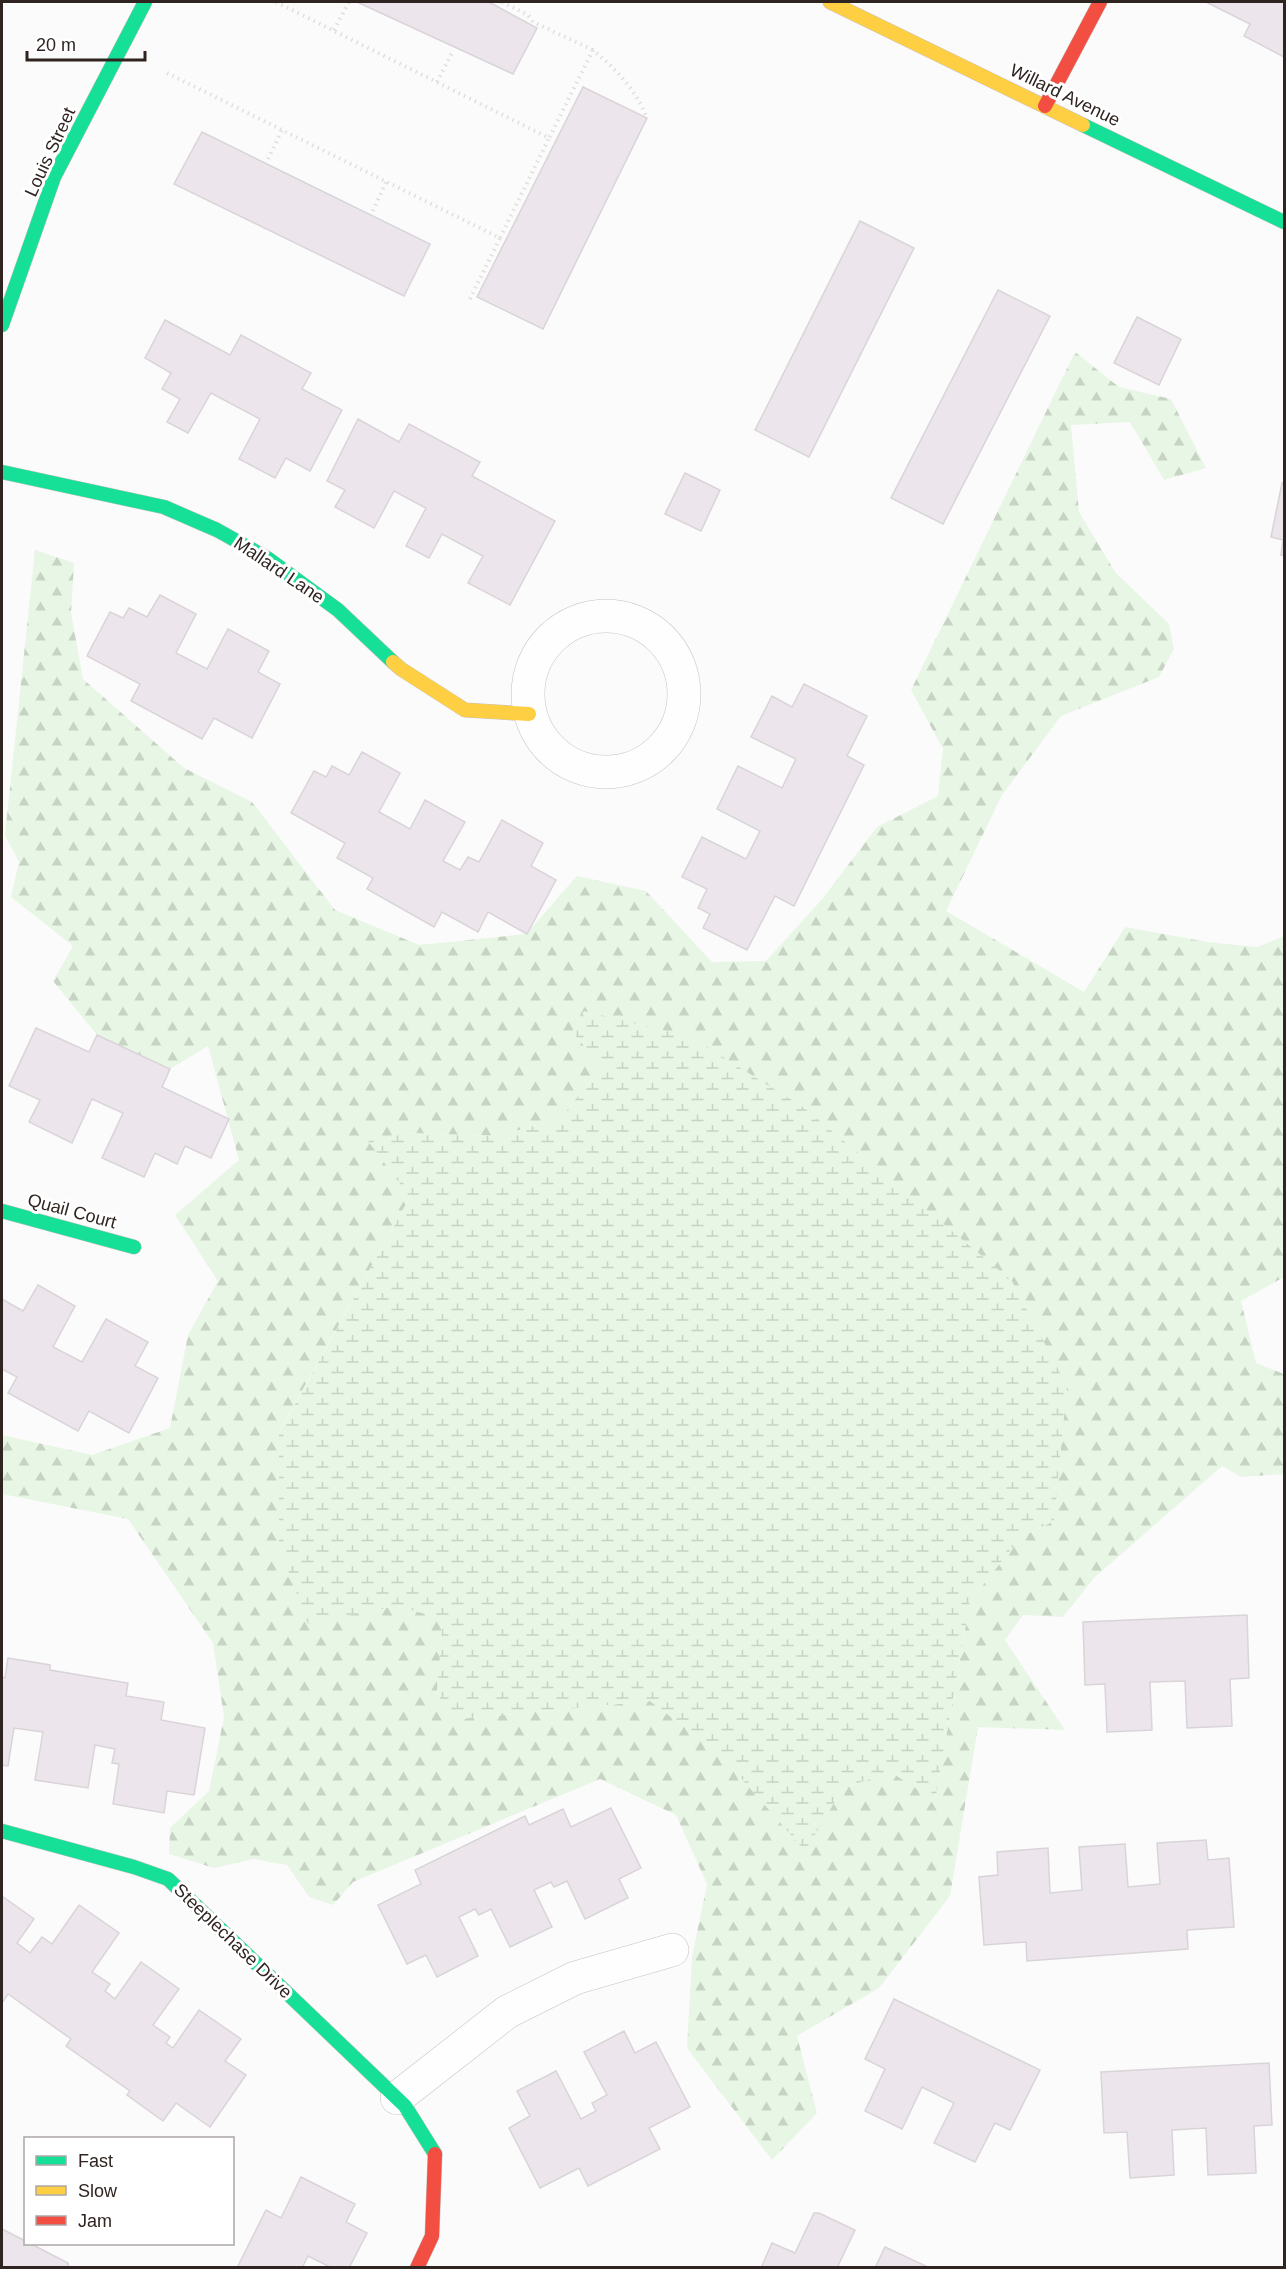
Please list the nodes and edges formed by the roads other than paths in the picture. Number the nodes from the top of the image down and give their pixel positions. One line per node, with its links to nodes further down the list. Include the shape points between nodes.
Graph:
1 (145, 2): 6 (street, Louis Street, via 54,177)
2 (830, 2): 4 (street, Willard Avenue)
3 (1100, 2): 4 (street)
4 (1045, 106): 5 (street, Willard Avenue)
5 (1284, 222)
6 (2, 325)
7 (2, 472): 8 (street, Mallard Lane, via 164,507 217,530 267,558 338,610 400,669 465,710)
8 (530, 714): 8 (street, via 540,737 556,756 578,768 603,773 628,770 651,758 669,741 681,717 684,690 679,664 665,641 644,624 618,616 591,616 567,625 546,642 533,664 527,688)
9 (2, 1211): 10 (street, Quail Court)
10 (134, 1247)
11 (2, 1832): 13 (street, Steeplechase Drive, via 168,1879)
12 (672, 1950): 13 (street, via 575,1978 507,2012)
13 (396, 2098): 14 (street, Steeplechase Drive, via 436,2156 432,2236)
14 (417, 2268)

